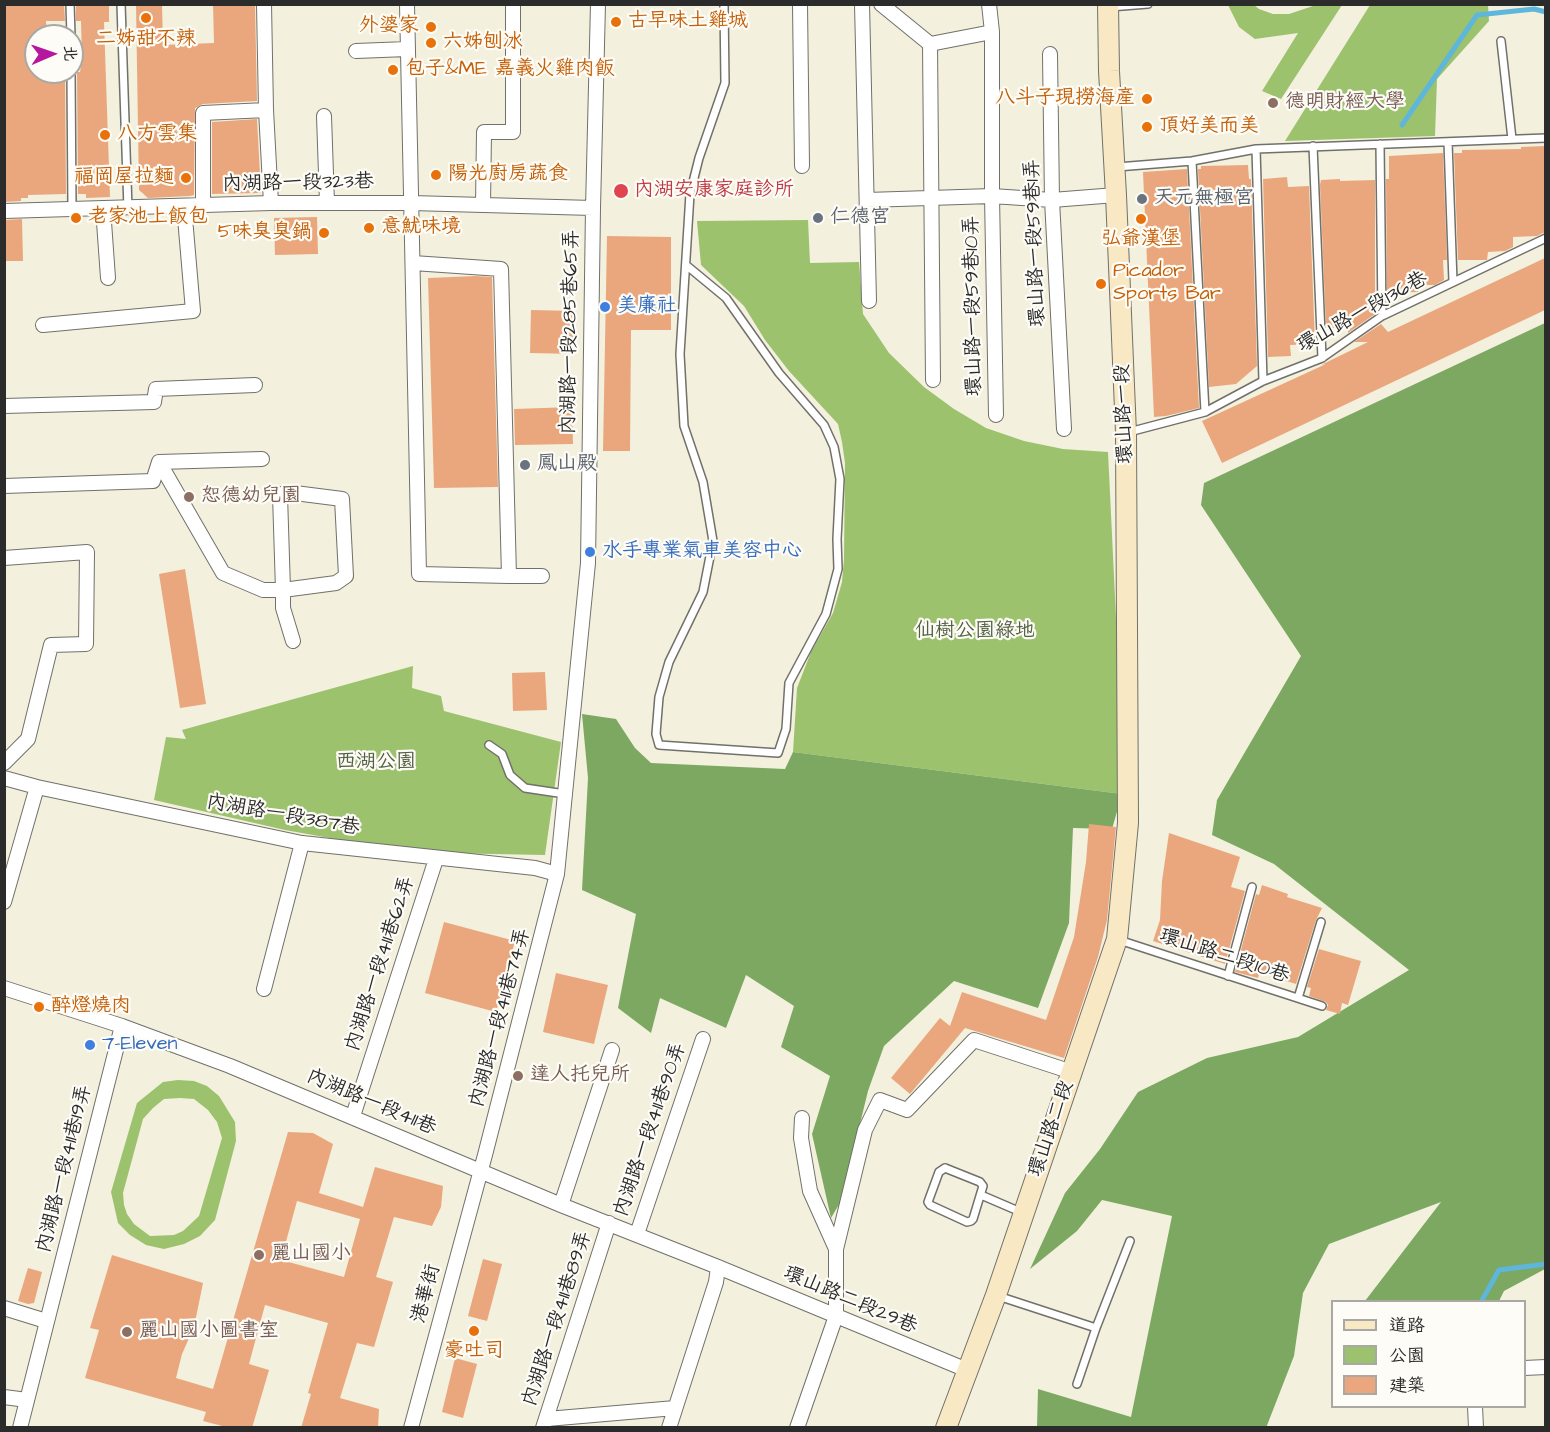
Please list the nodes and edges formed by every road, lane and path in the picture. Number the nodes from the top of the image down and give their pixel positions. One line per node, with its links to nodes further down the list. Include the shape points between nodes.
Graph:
1 (70, 4): 14 (lane)
2 (121, 4): 47 (lane)
3 (264, 4): 22 (street)
4 (407, 4): 18 (street)
5 (513, 4): 42 (street, via 513,132 484,132)
6 (598, 4): 45 (street, 內湖路一段285巷65弄)
7 (724, 4): 51 (lane, via 725,83 690,194)
8 (800, 4): 31 (street)
9 (862, 4): 36 (street)
10 (881, 4): 17 (street)
11 (989, 4): 15 (street, 環山路一段59巷10弄)
12 (1148, 4): 13 (lane)
13 (1108, 6): 32 (street, 環山路一段)
14 (71, 24)
15 (992, 32): 17 (street); 34 (street, 環山路一段59巷10弄)
16 (1501, 41): 25 (lane)
17 (930, 44): 35 (street)
18 (406, 50): 19 (street); 40 (street)
19 (356, 51)
20 (1050, 54): 37 (street, 環山路一段59巷1弄)
21 (71, 84): 46 (lane)
22 (266, 110): 38 (street); 41 (street, via 203,113)
23 (324, 116): 39 (street)
24 (1545, 138): 25 (lane)
25 (1512, 139): 26 (lane)
26 (1449, 142): 27 (lane); 53 (lane)
27 (1380, 144): 28 (lane); 55 (lane)
28 (1313, 146): 29 (lane); 57 (lane)
29 (1256, 149): 30 (lane); 59 (lane)
30 (1192, 161): 32 (lane); 62 (lane)
31 (802, 166)
32 (1115, 167): 33 (street, 環山路一段)
33 (1116, 195): 37 (street); 65 (street, 環山路一段)
34 (992, 196): 35 (street); 37 (street); 63 (street, 環山路一段59巷10弄)
35 (932, 197): 36 (street); 58 (street)
36 (867, 200): 54 (street)
37 (1052, 200): 64 (street, 環山路一段59巷1弄)
38 (272, 203): 39 (street, 內湖路一段323巷); 41 (street, 內湖路一段323巷)
39 (327, 203): 40 (street, 內湖路一段323巷)
40 (411, 203): 42 (street, 內湖路一段323巷); 50 (street)
41 (203, 205): 43 (street, 內湖路一段323巷)
42 (483, 205): 45 (street, 內湖路一段323巷)
43 (184, 206): 47 (street, 內湖路一段323巷); 56 (street, via 194,311)
44 (103, 208): 46 (street, 內湖路一段323巷); 47 (street, 內湖路一段323巷); 52 (street)
45 (592, 208): 78 (street, 內湖路一段285巷65弄, via 588,563)
46 (72, 209): 48 (street, 內湖路一段323巷)
47 (128, 209)
48 (4, 211)
49 (1545, 238): 53 (lane, 環山路一段136巷)
50 (413, 263): 70 (street, via 501,269); 70 (street, via 419,574)
51 (686, 265): 51 (lane, via 680,354 684,426 703,482 713,541 703,592 669,662 659,697 656,734 659,745 778,753 786,729 789,683 826,614 838,569 840,479 834,447 824,425 778,373 726,298)
52 (108, 278)
53 (1453, 282): 55 (lane, 環山路一段136巷)
54 (869, 301)
55 (1382, 316): 57 (lane, 環山路一段136巷)
56 (43, 325)
57 (1322, 358): 59 (lane, 環山路一段136巷)
58 (933, 380)
59 (1263, 381): 62 (lane, 環山路一段136巷)
60 (255, 384): 61 (street, via 156,389 154,402)
61 (4, 406)
62 (1205, 412): 65 (lane, 環山路一段136巷)
63 (996, 416)
64 (1064, 429)
65 (1126, 433): 79 (street, 環山路一段)
66 (262, 459): 67 (street)
67 (159, 462): 68 (street, via 153,481); 72 (street, via 223,573 263,590)
68 (4, 486)
69 (4, 558): 75 (street, via 87,552 86,644 51,645 28,739)
70 (509, 576): 71 (street)
71 (542, 576)
72 (283, 590): 72 (street, via 279,495 287,492 342,499 346,576 336,583); 73 (street)
73 (292, 641)
74 (489, 745): 78 (lane, via 502,753 510,775 525,788)
75 (4, 763)
76 (4, 778): 77 (street, 內湖路一段387巷)
77 (37, 787): 80 (street, 內湖路一段387巷); 84 (street)
78 (565, 794): 82 (street, 內湖路一段285巷65弄)
79 (1128, 823): 86 (street, 環山路二段)
80 (302, 843): 81 (street, 內湖路一段387巷); 89 (street)
81 (436, 859): 82 (street, 內湖路一段387巷, via 535,868); 96 (street, 內湖路一段411巷62弄)
82 (557, 874): 98 (street, 內湖路一段411巷74弄)
83 (1252, 887): 87 (lane)
84 (4, 902)
85 (1321, 922): 90 (lane)
86 (1117, 939): 87 (lane, 環山路二段10巷); 95 (street, 環山路二段)
87 (1228, 976): 90 (lane, 環山路二段10巷)
88 (4, 988): 92 (street, 內湖路一段411巷)
89 (264, 989)
90 (1298, 998): 91 (lane, 環山路二段10巷)
91 (1322, 1006)
92 (122, 1026): 96 (street, 內湖路一段411巷); 110 (street, 內湖路一段411巷19弄)
93 (703, 1039): 103 (street, 內湖路一段411巷90弄)
94 (612, 1050): 100 (street)
95 (1072, 1072): 101 (street, 環山路二段); 105 (street, via 974,1040 906,1110 880,1100 865,1130)
96 (353, 1116): 98 (street, 內湖路一段411巷)
97 (802, 1118): 105 (street, via 801,1138 810,1191)
98 (480, 1170): 100 (street, 內湖路一段411巷); 122 (street, 港華街)
99 (981, 1195): 99 (lane, via 984,1189 980,1182 945,1168 939,1172 928,1202 967,1222 973,1219); 101 (lane)
100 (561, 1204): 102 (street, 內湖路一段411巷)
101 (1023, 1214): 107 (street, 環山路二段)
102 (609, 1223): 103 (street, 內湖路一段411巷); 120 (street, 內湖路一段411巷89弄)
103 (637, 1234): 106 (street, 內湖路一段411巷)
104 (1130, 1241): 111 (lane)
105 (836, 1249): 109 (street)
106 (718, 1267): 109 (street, 環山路二段29巷); 118 (street)
107 (996, 1295): 111 (lane); 114 (street, 環山路二段)
108 (4, 1308): 110 (street)
109 (836, 1316): 114 (street, 環山路二段29巷); 124 (street)
110 (46, 1321): 117 (street, 內湖路一段411巷19弄)
111 (1096, 1328): 115 (lane)
112 (1545, 1367): 113 (street)
113 (1526, 1368)
114 (967, 1370): 125 (street, 環山路二段)
115 (1077, 1384)
116 (4, 1397): 117 (street)
117 (27, 1400): 121 (street, 內湖路一段411巷19弄)
118 (675, 1408): 120 (street); 123 (street)
119 (1475, 1408): 126 (street)
120 (545, 1423)
121 (20, 1428)
122 (411, 1428)
123 (669, 1428)
124 (797, 1428)
125 (946, 1428)
126 (1476, 1428)

